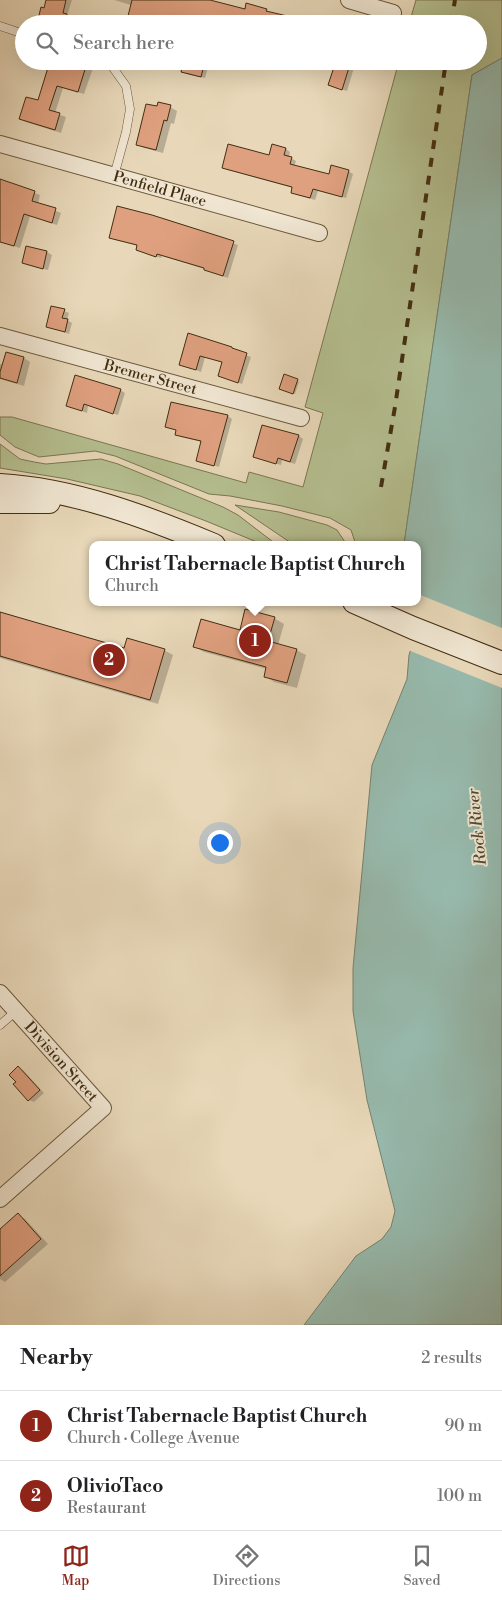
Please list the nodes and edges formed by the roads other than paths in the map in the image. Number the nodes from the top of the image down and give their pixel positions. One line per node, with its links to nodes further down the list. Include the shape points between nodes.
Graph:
1 (349, 0): 2 (street)
2 (392, 13)
3 (0, 26): 4 (lane)
4 (15, 31)
5 (114, 70): 7 (lane, via 126,86 130,109)
6 (0, 144): 7 (street, Penfield Place)
7 (114, 176): 8 (street, Penfield Place)
8 (320, 233)
9 (0, 336): 10 (street, Bremer Street)
10 (301, 418)
11 (0, 479): 13 (main road)
12 (0, 485): 13 (main road)
13 (27, 486): 15 (main road)
14 (0, 502): 15 (main road)
15 (96, 502): 16 (main road, via 155,520)
16 (205, 541)
17 (363, 606): 18 (main road)
18 (502, 663)
19 (0, 993): 20 (street, Division Street)
20 (16, 1011): 21 (lane); 22 (street, Division Street, via 103,1108)
21 (0, 1025)
22 (0, 1199)

